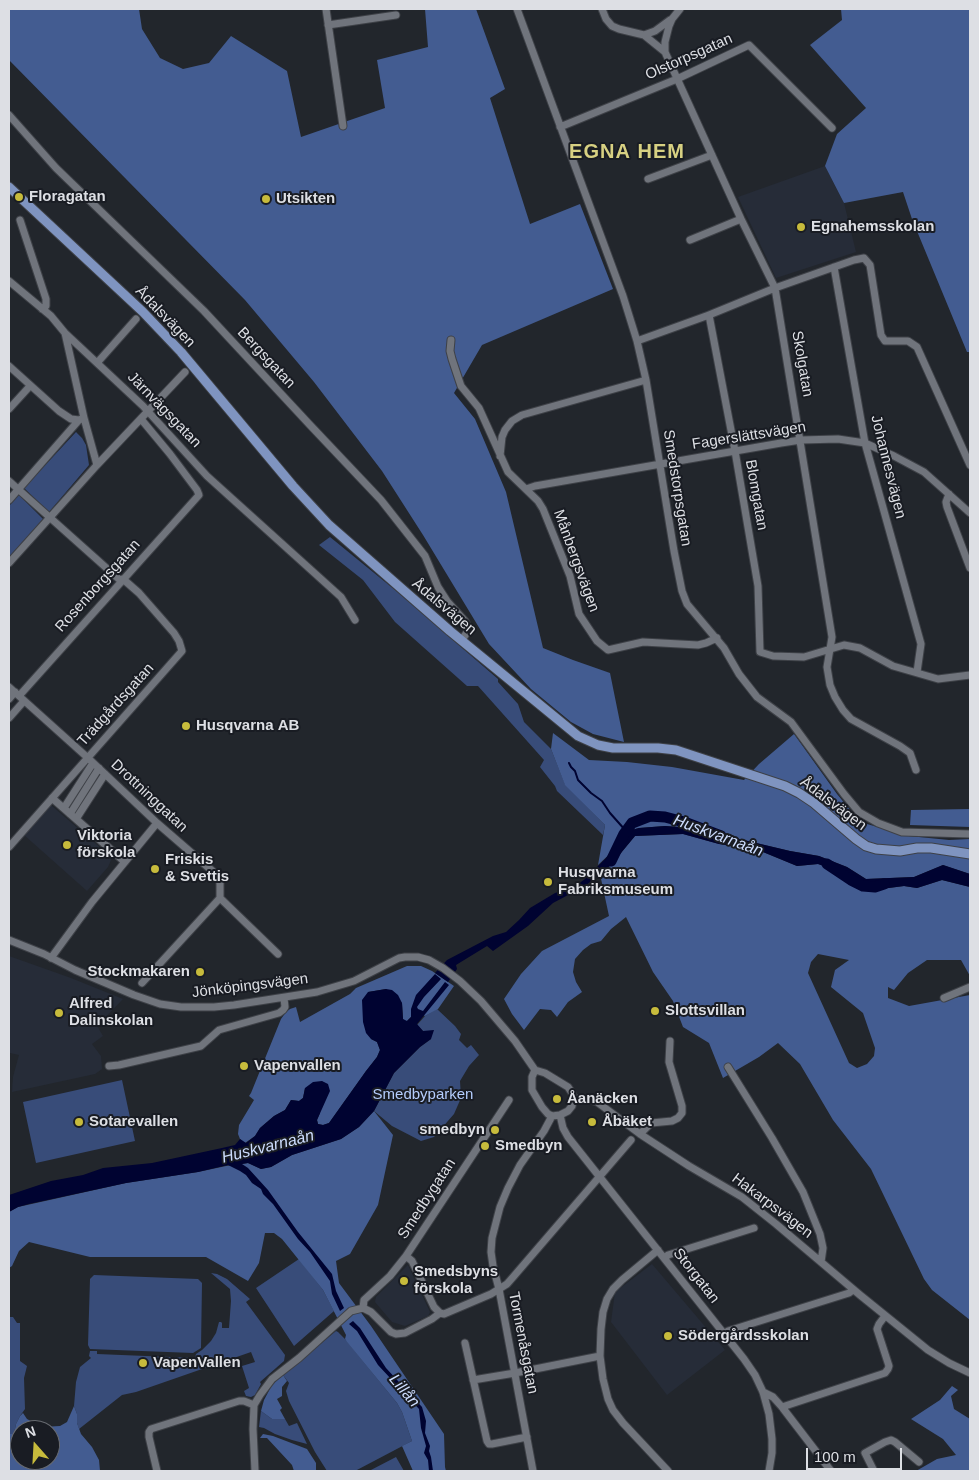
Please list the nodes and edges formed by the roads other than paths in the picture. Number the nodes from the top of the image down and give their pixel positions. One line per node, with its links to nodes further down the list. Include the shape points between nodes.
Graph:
1 (326, 9): 7 (street)
2 (517, 9): 13 (street, Smedstorpsgatan)
3 (602, 9): 8 (street, Skolgatan, via 612,26)
4 (680, 9): 6 (street)
5 (396, 15): 7 (street)
6 (672, 18): 8 (street); 9 (street)
7 (328, 25): 12 (street)
8 (644, 34): 9 (street, Skolgatan)
9 (665, 52): 10 (street, Skolgatan)
10 (677, 79): 13 (street, Olstorpsgatan); 14 (street, Olstorpsgatan, via 749,45); 15 (street, Skolgatan)
11 (9, 115): 58 (street, Bergsgatan, via 56,168 204,310 381,500 425,556 438,587 465,621 469,629)
12 (343, 126)
13 (560, 128): 29 (street, Smedstorpsgatan)
14 (832, 128)
15 (712, 155): 16 (street); 18 (street, Skolgatan)
16 (648, 179)
17 (9, 187): 58 (main road, Ådalsvägen, via 175,345 292,486 330,525)
18 (741, 219): 20 (street); 23 (street, Skolgatan)
19 (20, 220): 24 (street, via 46,299 46,306)
20 (690, 240)
21 (834, 267): 23 (street); 40 (street, Johannesvägen); 45 (street, via 864,258 870,265 881,336 885,341 908,341 917,347)
22 (9, 281): 24 (street, Järnvägsgatan)
23 (775, 288): 25 (street); 39 (street, Skolgatan)
24 (42, 309): 27 (street, Järnvägsgatan)
25 (709, 315): 29 (street); 41 (street, Blomgatan)
26 (136, 319): 30 (street)
27 (65, 333): 30 (street, Järnvägsgatan); 37 (street)
28 (451, 340): 42 (street, Månbergsvägen, via 450,351 461,386 479,408)
29 (638, 341): 33 (street, Smedstorpsgatan)
30 (97, 363): 36 (street, Järnvägsgatan)
31 (9, 366): 34 (street)
32 (185, 372): 36 (street)
33 (646, 380): 42 (street, via 512,421 502,437); 43 (street, Smedstorpsgatan)
34 (30, 386): 35 (street); 37 (street, via 71,419)
35 (9, 409)
36 (148, 412): 38 (street); 56 (street, Järnvägsgatan, via 206,476 341,597)
37 (81, 419): 44 (street); 48 (street)
38 (141, 419): 44 (street); 55 (street, Rosenborgsgatan, via 198,494)
39 (801, 440): 40 (street, Fagerslättsvägen); 41 (street, Fagerslättsvägen); 59 (street, Skolgatan, via 832,637)
40 (865, 443): 49 (street, Fagerslättsvägen, via 924,472); 60 (street, Johannesvägen, via 921,644)
41 (735, 451): 43 (street, Fagerslättsvägen); 59 (street, Blomgatan, via 758,586 760,652 804,657)
42 (500, 456): 47 (street, Månbergsvägen, via 508,472)
43 (659, 464): 47 (street, Fagerslättsvägen); 57 (street, Smedstorpsgatan, via 682,591 687,604)
44 (97, 465): 52 (street)
45 (970, 465)
46 (9, 481): 48 (street)
47 (526, 489): 57 (street, Månbergsvägen, via 543,509 570,576 579,614 608,650 642,642 698,645)
48 (19, 490): 50 (street); 52 (street)
49 (949, 494): 51 (street, Fagerslättsvägen); 54 (street, via 947,507)
50 (9, 500)
51 (970, 513)
52 (50, 517): 53 (street); 55 (street)
53 (9, 563)
54 (970, 568)
55 (122, 580): 63 (street, Rosenborgsgatan); 66 (street, Trädgårdsgatan, via 139,593 174,633 182,651)
56 (355, 620)
57 (717, 638): 73 (street, Smedstorpsgatan, via 738,674 757,697 790,722 859,812 902,832)
58 (462, 640): 75 (main road, Ådalsvägen, via 554,718 586,740 613,748 676,750 785,786 814,804 866,846 876,849 931,848)
59 (829, 650): 60 (street, via 844,645 860,648 893,666); 68 (street, Skolgatan, via 830,685 843,710 852,719 910,753)
60 (917, 672): 61 (street, via 938,679)
61 (970, 675)
62 (9, 687): 63 (street, Drottninggatan)
63 (19, 696): 64 (street, Rosenborgsgatan); 65 (street); 66 (street, Drottninggatan)
64 (9, 699)
65 (9, 718)
66 (90, 760): 67 (street, Drottninggatan); 70 (street, Trädgårdsgatan); 71 (street)
67 (99, 768): 69 (street, Drottninggatan); 71 (street)
68 (916, 770)
69 (105, 774): 71 (street); 72 (street, Drottninggatan)
70 (52, 798): 71 (street); 74 (street, Trädgårdsgatan)
71 (70, 814): 76 (street)
72 (157, 823): 76 (street); 77 (street, Drottninggatan, via 217,875)
73 (970, 834)
74 (9, 847)
75 (970, 854)
76 (125, 862): 80 (street)
77 (220, 898): 79 (street); 81 (street)
78 (9, 940): 80 (street, Jönköpingsvägen)
79 (278, 954)
80 (51, 958): 83 (street, Jönköpingsvägen, via 134,996 170,1006 214,1007)
81 (142, 983)
82 (970, 987): 84 (street)
83 (284, 998): 86 (street, via 284,1010 279,1013 219,1030 200,1046); 88 (street, Jönköpingsvägen, via 340,986 405,957 423,958 460,981 481,1001)
84 (944, 998)
85 (670, 1041): 92 (street, via 669,1062 682,1113 672,1122 651,1123)
86 (109, 1066)
87 (728, 1067): 99 (street, via 803,1192 820,1234)
88 (535, 1070): 89 (street, via 568,1087); 91 (street, Storgatan, via 533,1094 546,1112)
89 (573, 1099): 91 (street, Tormenåsgatan, via 571,1108); 92 (street, Hakarpsvägen, via 592,1100)
90 (509, 1100): 97 (street, Smedbygatan)
91 (556, 1115): 94 (street, Storgatan, via 565,1132); 100 (street, Tormenåsgatan, via 520,1165 500,1207 492,1238)
92 (640, 1134): 99 (street, Hakarpsvägen, via 742,1197)
93 (631, 1140): 94 (street)
94 (601, 1176): 96 (street, Storgatan); 100 (street)
95 (754, 1228): 98 (street)
96 (658, 1250): 98 (street, Storgatan); 107 (street, via 622,1280 607,1299 600,1329)
97 (406, 1256): 102 (street, Smedbygatan, via 364,1300); 103 (street, via 412,1261)
98 (665, 1258): 105 (street, Storgatan)
99 (821, 1262): 101 (street, Hakarpsvägen)
100 (499, 1289): 103 (street); 109 (street, Tormenåsgatan)
101 (854, 1290): 104 (street, Hakarpsvägen); 105 (street)
102 (363, 1308): 103 (street, via 396,1334 405,1333); 112 (street, Smedbygatan, via 351,1311 272,1379)
103 (440, 1313)
104 (885, 1316): 108 (street, Hakarpsvägen, via 928,1350); 113 (street, via 877,1330 889,1366 885,1373)
105 (724, 1334): 111 (street, Storgatan, via 744,1359)
106 (465, 1343): 110 (street)
107 (600, 1356): 109 (street); 119 (street, via 613,1410)
108 (970, 1372)
109 (515, 1373): 110 (street); 114 (street, Tormenåsgatan)
110 (473, 1380): 114 (street, via 489,1444)
111 (763, 1392): 113 (street); 120 (street, Storgatan, via 772,1439)
112 (254, 1405): 116 (street, via 240,1401 151,1428 149,1437); 117 (street)
113 (782, 1407): 121 (street)
114 (527, 1436): 118 (street, Tormenåsgatan)
115 (919, 1462): 122 (street, via 891,1440 865,1453)
116 (157, 1471)
117 (255, 1471)
118 (533, 1471)
119 (668, 1471)
120 (769, 1471)
121 (830, 1471)
122 (874, 1471)

